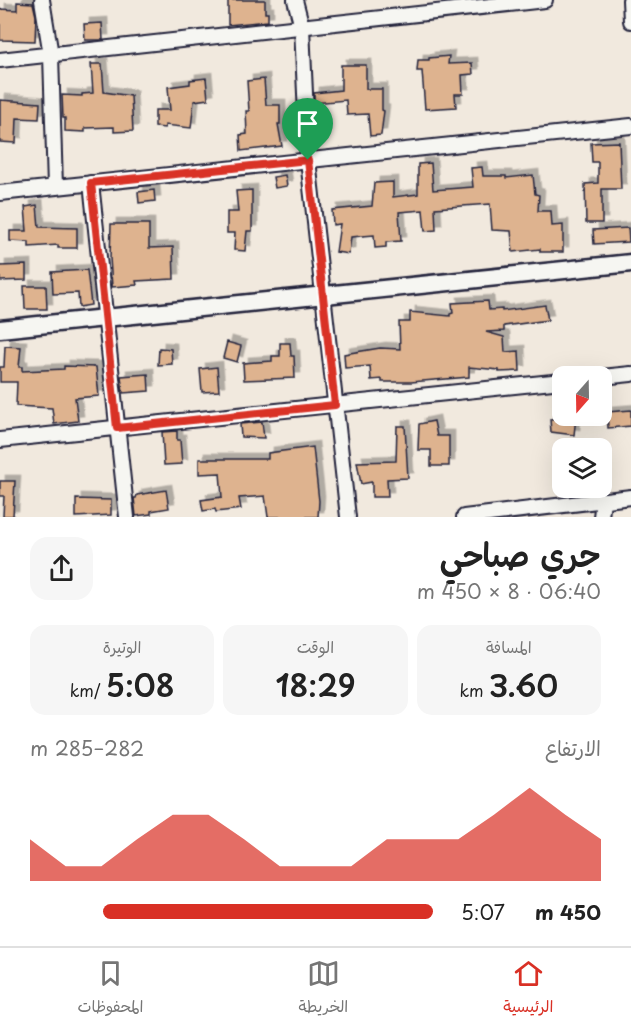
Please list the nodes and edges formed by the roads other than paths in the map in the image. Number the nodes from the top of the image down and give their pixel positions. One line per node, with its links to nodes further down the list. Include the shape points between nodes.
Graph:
1 (42, 0): 7 (street)
2 (295, 0): 6 (street)
3 (545, 0): 6 (street)
4 (630, 0): 5 (street)
5 (631, 21)
6 (302, 27): 7 (street); 10 (street)
7 (51, 55): 8 (street); 12 (street)
8 (0, 60)
9 (631, 126): 10 (street)
10 (308, 160): 11 (street); 15 (street)
11 (91, 183): 12 (street); 16 (street)
12 (55, 187): 13 (street)
13 (0, 193)
14 (631, 263): 15 (street)
15 (323, 294): 16 (street); 21 (street)
16 (105, 317): 17 (street); 22 (street)
17 (0, 329)
18 (631, 374): 19 (street)
19 (612, 376)
20 (552, 382): 21 (street)
21 (335, 405): 22 (street); 27 (street)
22 (117, 428): 23 (street); 26 (street)
23 (0, 440)
24 (631, 497): 25 (street)
25 (603, 500): 28 (street); 29 (street)
26 (126, 517)
27 (348, 517)
28 (464, 517)
29 (601, 517)

